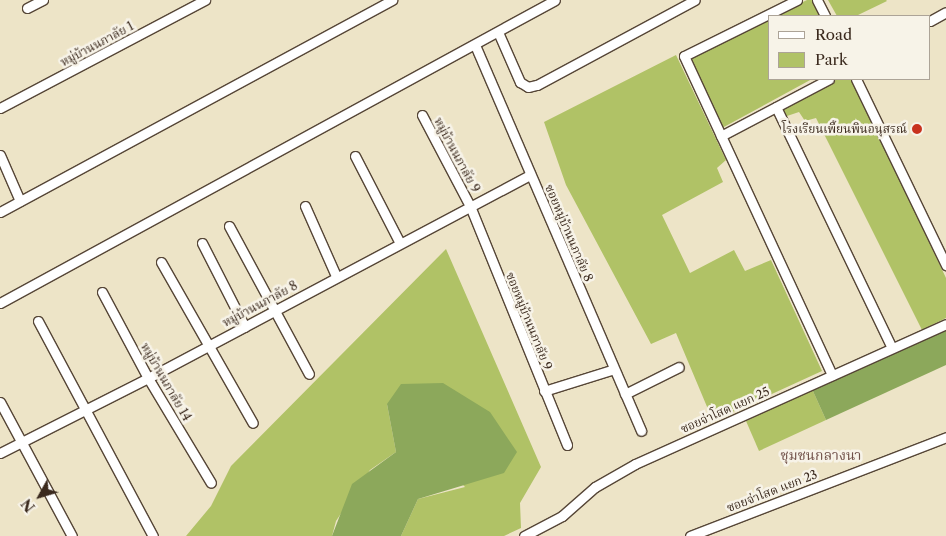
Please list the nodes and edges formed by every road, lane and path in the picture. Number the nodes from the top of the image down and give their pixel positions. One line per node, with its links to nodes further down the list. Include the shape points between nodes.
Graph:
1 (43, 0): 8 (street)
2 (205, 0): 17 (street, หมู่บ้านนภาลัย 1)
3 (392, 0): 23 (street)
4 (555, 0): 12 (street)
5 (695, 0): 12 (street, via 528,87 520,82)
6 (797, 0): 19 (street, via 684,56)
7 (817, 0): 10 (street)
8 (27, 8)
9 (946, 12): 11 (street)
10 (824, 15)
11 (931, 20)
12 (498, 32): 13 (street)
13 (475, 45): 22 (street, ซอยหมู่บ้านนภาลัย 8); 34 (street)
14 (827, 80): 16 (street)
15 (856, 80): 31 (street)
16 (776, 107): 19 (street); 40 (street)
17 (0, 108)
18 (422, 115): 25 (street, หมู่บ้านนภาลัย 9)
19 (721, 136): 44 (street)
20 (0, 155): 23 (street)
21 (355, 156): 29 (street)
22 (530, 175): 25 (street, หมู่บ้านนภาลัย 8); 42 (street, ซอยหมู่บ้านนภาลัย 8)
23 (20, 201): 26 (street)
24 (305, 206): 32 (street)
25 (470, 206): 29 (street, หมู่บ้านนภาลัย 8); 46 (street, ซอยหมู่บ้านนภาลัย 9)
26 (0, 212)
27 (229, 226): 35 (street)
28 (202, 243): 38 (street)
29 (400, 243): 32 (street, หมู่บ้านนภาลัย 8)
30 (161, 262): 39 (street)
31 (946, 265)
32 (336, 276): 35 (street, หมู่บ้านนภาลัย 8)
33 (102, 292): 45 (street, หมู่บ้านนภาลัย 14)
34 (0, 303)
35 (276, 311): 38 (street, หมู่บ้านนภาลัย 8); 43 (street)
36 (38, 321): 49 (street)
37 (946, 324): 40 (street, ซอยจ่าโสด แยก 25)
38 (245, 327): 39 (street, หมู่บ้านนภาลัย 8)
39 (209, 346): 45 (street, หมู่บ้านนภาลัย 8); 50 (street)
40 (892, 348): 44 (street, ซอยจ่าโสด แยก 25)
41 (679, 367): 47 (street)
42 (614, 369): 46 (street); 47 (street, ซอยหมู่บ้านนภาลัย 8)
43 (309, 374)
44 (832, 375): 59 (street, ซอยจ่าโสด แยก 25, via 636,464 596,487 562,516)
45 (148, 378): 49 (street, หมู่บ้านนภาลัย 8); 56 (street, หมู่บ้านนภาลัย 14)
46 (544, 391): 54 (street, ซอยหมู่บ้านนภาลัย 9)
47 (625, 394): 51 (street, ซอยหมู่บ้านนภาลัย 8)
48 (0, 402): 53 (street)
49 (84, 410): 53 (street, หมู่บ้านนภาลัย 8); 58 (street)
50 (253, 423)
51 (641, 431)
52 (946, 437): 60 (street, ซอยจ่าโสด แยก 23)
53 (21, 442): 55 (street, หมู่บ้านนภาลัย 8); 57 (street)
54 (567, 445)
55 (0, 453)
56 (211, 482)
57 (72, 536)
58 (154, 536)
59 (524, 536)
60 (690, 536)

